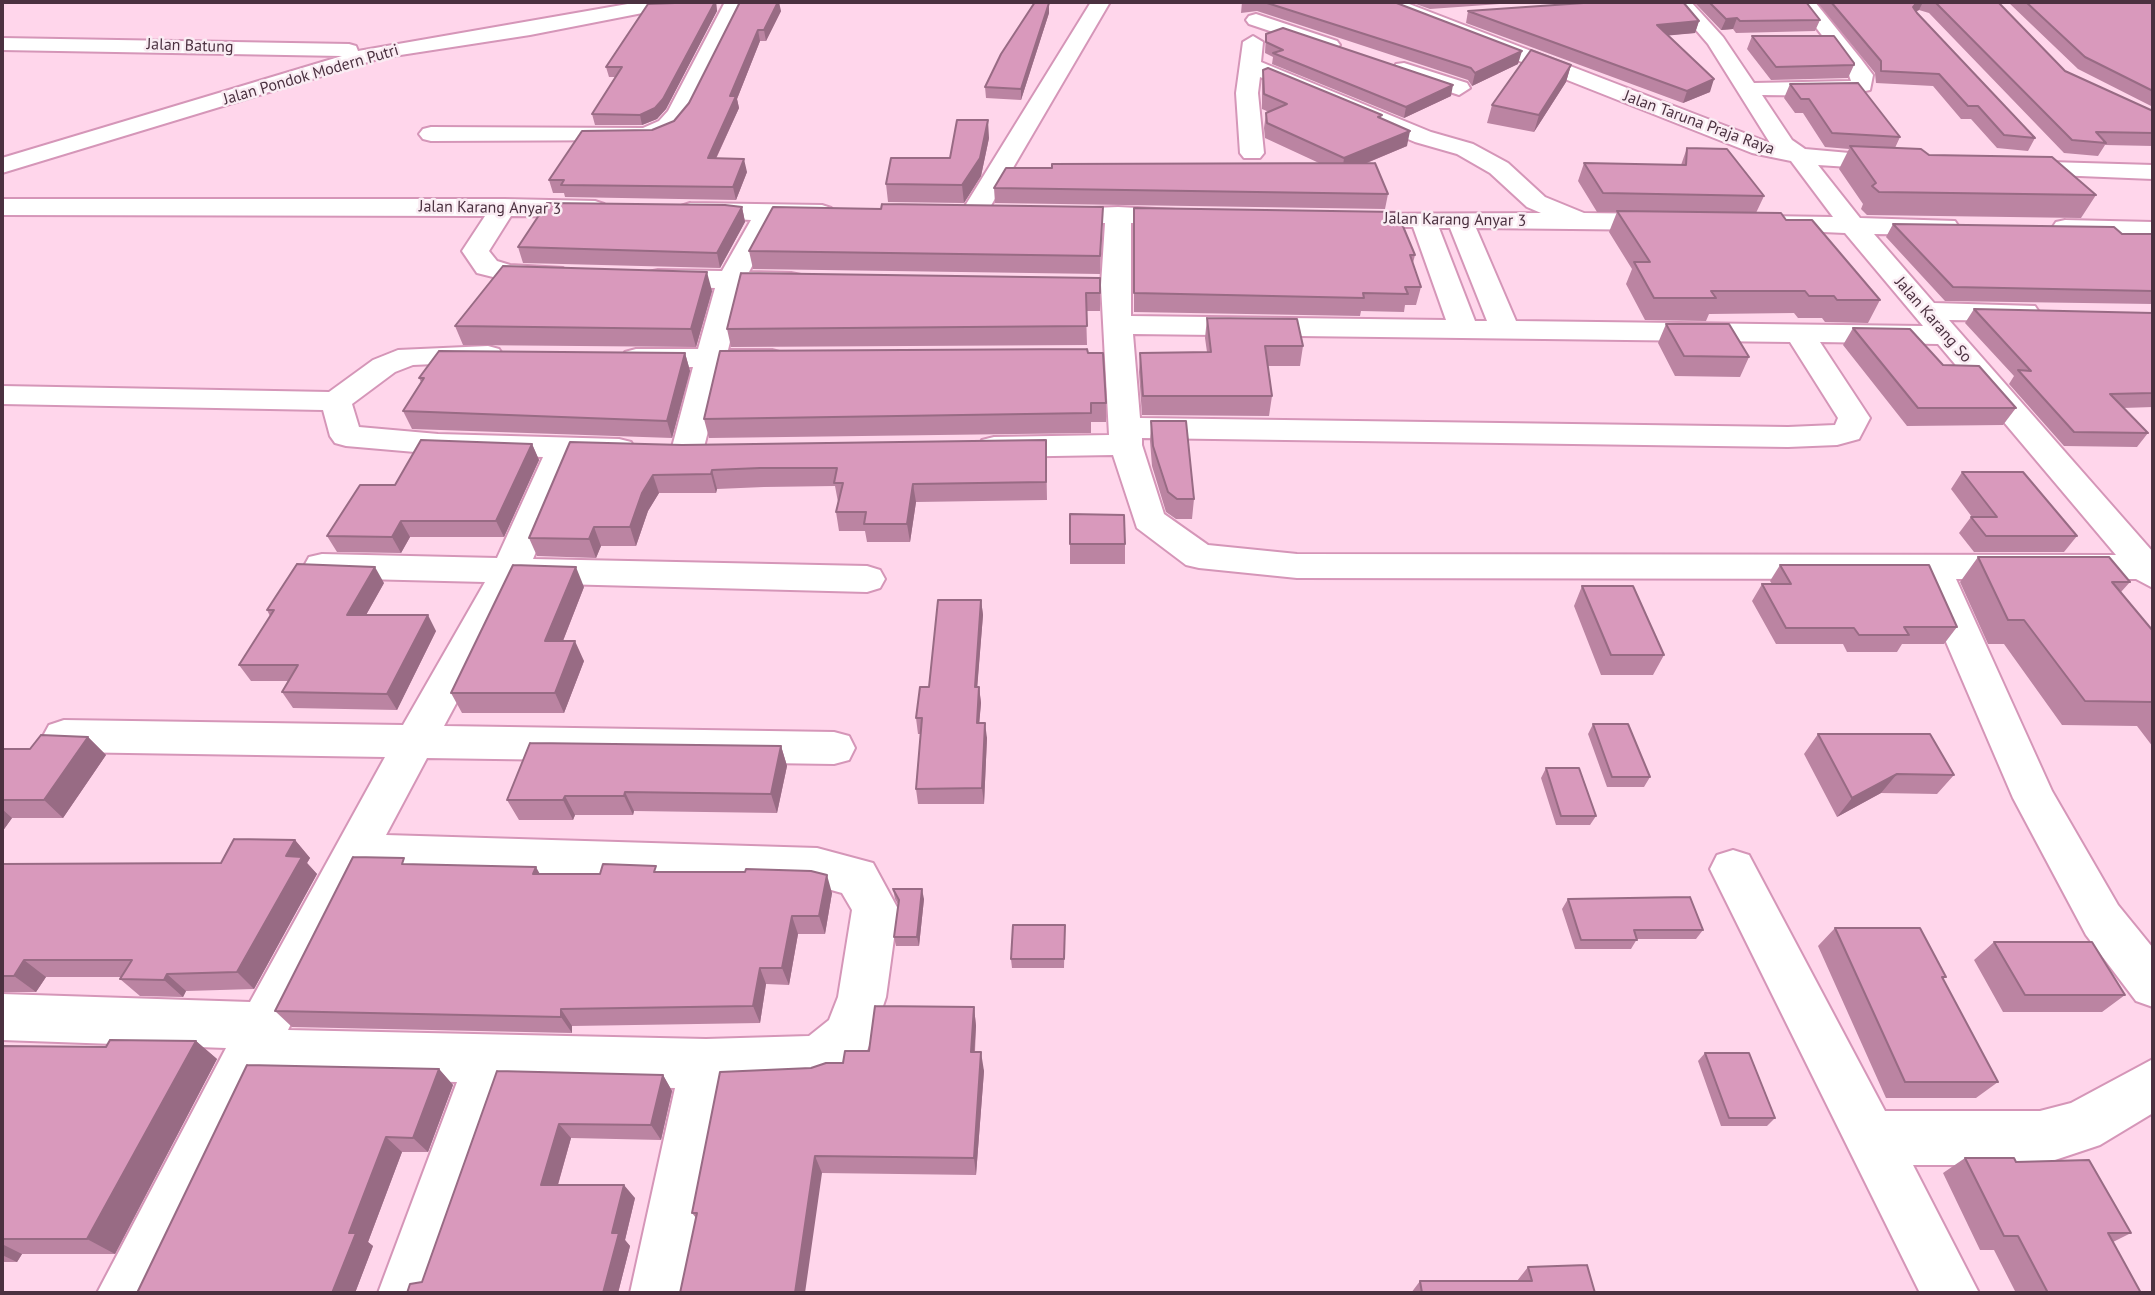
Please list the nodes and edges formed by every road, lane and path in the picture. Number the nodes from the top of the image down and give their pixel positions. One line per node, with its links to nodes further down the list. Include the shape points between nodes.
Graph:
1 (668, 2): 15 (street, Jalan Pondok Modern Putri, via 544,27)
2 (734, 2): 20 (street, via 678,114 667,126 647,135)
3 (1100, 2): 36 (street)
4 (1387, 2): 10 (street, Jalan Taruna Praja Raya)
5 (1681, 2): 23 (street, via 1716,41 1783,145)
6 (1694, 2): 19 (street, via 1736,40)
7 (1805, 2): 12 (street)
8 (1254, 11): 14 (street); 17 (street)
9 (1467, 15): 10 (street)
10 (1425, 18): 23 (street, Jalan Taruna Praja Raya, via 1760,148)
11 (1807, 40): 12 (street)
12 (1833, 40): 19 (street, via 1862,75 1862,85)
13 (2, 44): 15 (street, Jalan Batung)
14 (1345, 50)
15 (378, 52): 25 (street, Jalan Pondok Modern Putri)
16 (1383, 62): 18 (street)
17 (1249, 65): 22 (street); 44 (street, via 1423,137 1465,149 1499,168 1536,202)
18 (1459, 88)
19 (1760, 88): 23 (street, via 1798,147)
20 (431, 134)
21 (2044, 150): 27 (street)
22 (1252, 153)
23 (1799, 156): 24 (street, Jalan Taruna Praja Raya); 47 (street, Jalan Karang So)
24 (1913, 164)
25 (2, 166)
26 (1995, 167): 27 (street)
27 (2063, 170): 28 (street)
28 (2153, 172)
29 (2, 207): 30 (street, Jalan Karang Anyar 3)
30 (504, 207): 31 (street, Jalan Karang Anyar 3); 51 (street, via 475,251 487,267 509,273)
31 (615, 210)
32 (670, 211): 33 (street)
33 (767, 213): 34 (street); 53 (street)
34 (849, 213)
35 (946, 214): 36 (street)
36 (973, 214): 37 (street)
37 (1000, 215)
38 (1026, 215): 39 (street)
39 (1118, 215): 40 (street); 57 (street, via 1101,284)
40 (1210, 217)
41 (1328, 218): 42 (street, Jalan Karang Anyar 3)
42 (1423, 220): 43 (street, Jalan Karang Anyar 3); 58 (street)
43 (1460, 221): 44 (street, Jalan Karang Anyar 3); 59 (street)
44 (1584, 221): 45 (street, Jalan Karang Anyar 3)
45 (1691, 223)
46 (1745, 224): 47 (street)
47 (1852, 225): 48 (street); 55 (street, Jalan Karang So)
48 (1975, 227)
49 (2043, 228): 50 (street)
50 (2153, 230)
51 (576, 275)
52 (628, 277): 53 (street)
53 (732, 280): 54 (street); 65 (street)
54 (814, 281)
55 (1925, 311): 56 (street); 61 (street, Jalan Karang So)
56 (2046, 313)
57 (1118, 325): 58 (street); 68 (street, via 1106,357)
58 (1464, 329): 59 (street)
59 (1505, 331): 60 (street)
60 (1799, 333): 61 (street); 68 (street, via 1854,418 1848,432 1788,437)
61 (1946, 335): 74 (street, Jalan Karang So)
62 (516, 356): 67 (street, via 409,356 384,366)
63 (613, 357): 65 (street)
64 (807, 358): 65 (street)
65 (711, 359): 70 (street, via 676,451)
66 (2, 395): 67 (street)
67 (336, 401): 70 (street, via 346,436)
68 (1125, 437): 69 (street); 72 (street, via 1149,520 1199,556 1297,566)
69 (961, 447)
70 (563, 448): 73 (street)
71 (310, 566): 73 (street)
72 (1933, 567): 74 (street); 81 (street, via 2034,798 2102,920)
73 (510, 570): 75 (street); 77 (street)
74 (2150, 571)
75 (867, 579)
76 (64, 736): 77 (street)
77 (416, 740): 78 (street); 79 (street)
78 (834, 748)
79 (353, 853): 83 (street); 85 (street, via 817,867 857,877 875,909 862,997 848,1036 818,1060)
80 (1733, 869): 87 (street)
81 (2153, 985)
82 (2, 1017): 83 (street)
83 (256, 1039): 84 (street); 88 (street)
84 (491, 1059): 85 (street); 89 (street)
85 (706, 1065): 90 (street)
86 (2153, 1084): 87 (street, via 2081,1126 2040,1138)
87 (1871, 1138): 91 (street)
88 (126, 1293)
89 (407, 1293)
90 (659, 1293)
91 (1950, 1293)

